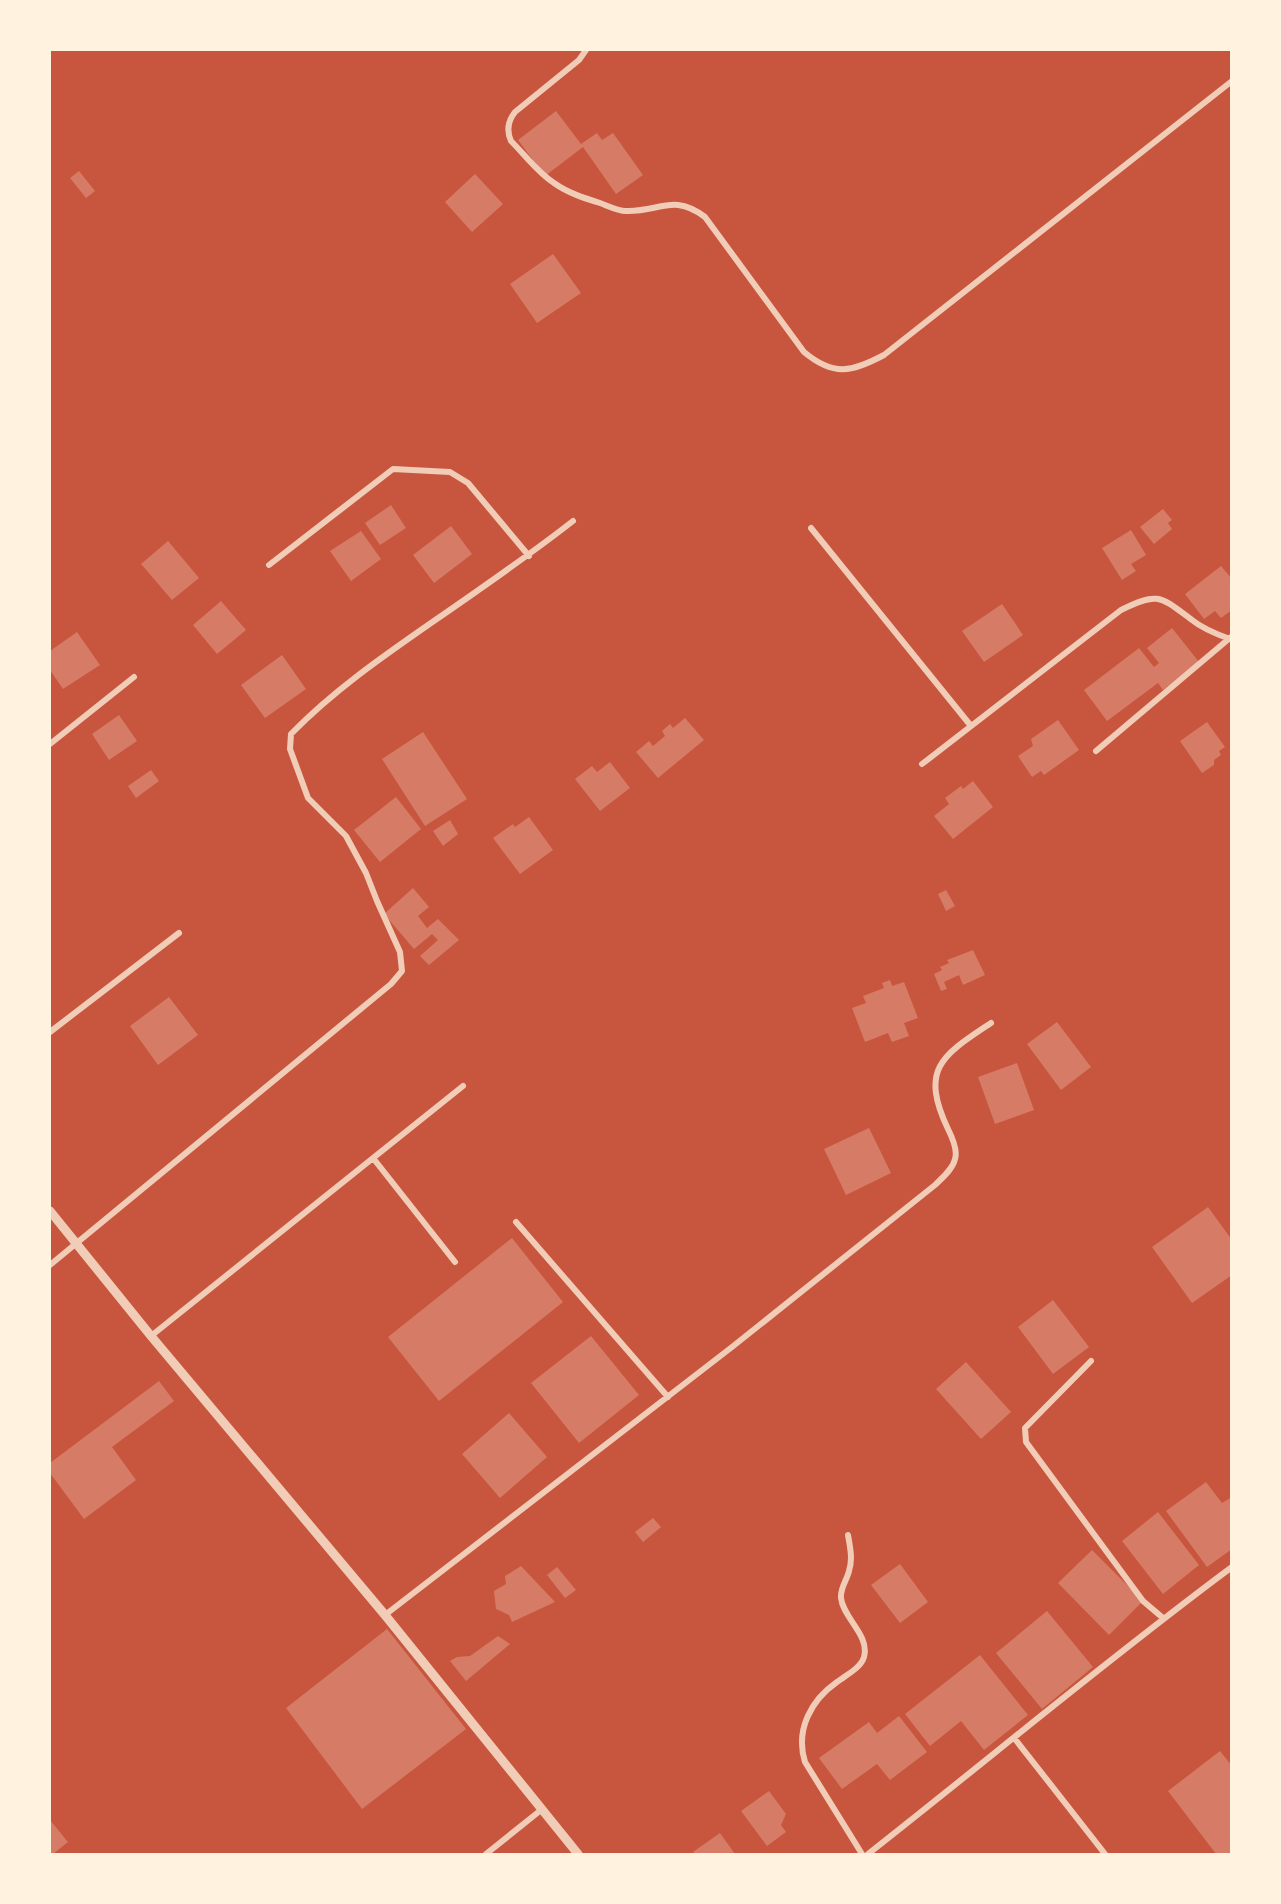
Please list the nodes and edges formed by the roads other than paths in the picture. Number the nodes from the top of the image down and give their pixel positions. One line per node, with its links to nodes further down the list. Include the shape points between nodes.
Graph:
1 (586, 50): 2 (street, via 515,112 509,120 512,141 552,182 583,198 625,211 673,204 694,208 705,217 804,352 818,363 838,369 860,368 884,355)
2 (1232, 81)
3 (573, 521): 5 (street)
4 (811, 528): 9 (street)
5 (529, 556): 6 (street, via 468,483 450,472 393,469); 20 (street, via 362,671 291,734 290,749 308,798 346,836 400,952 402,971)
6 (268, 565)
7 (1231, 638): 9 (street, via 1194,622 1164,599 1138,602 1121,610); 11 (street)
8 (134, 678): 10 (street)
9 (971, 726): 12 (street)
10 (50, 744)
11 (1096, 751)
12 (922, 764)
13 (179, 933): 15 (street)
14 (991, 1023): 25 (street, via 953,1049 936,1077 938,1108 956,1150 948,1171)
15 (50, 1032)
16 (463, 1086): 17 (street)
17 (373, 1158): 21 (street); 23 (street)
18 (50, 1211): 20 (street)
19 (516, 1222): 25 (street)
20 (76, 1241): 22 (street); 23 (street)
21 (455, 1262)
22 (50, 1265)
23 (151, 1336): 28 (street)
24 (1091, 1361): 29 (street, via 1025,1428 1026,1442 1143,1601)
25 (668, 1397): 28 (street)
26 (848, 1534): 34 (street, via 852,1558 841,1600 864,1644 865,1654 856,1668 815,1702 805,1721 801,1750)
27 (1232, 1567): 29 (street)
28 (385, 1616): 31 (street)
29 (1163, 1618): 30 (street)
30 (1015, 1739): 35 (street); 36 (street)
31 (541, 1810): 32 (street); 33 (street)
32 (486, 1854)
33 (578, 1854)
34 (862, 1854)
35 (868, 1854)
36 (1106, 1854)

